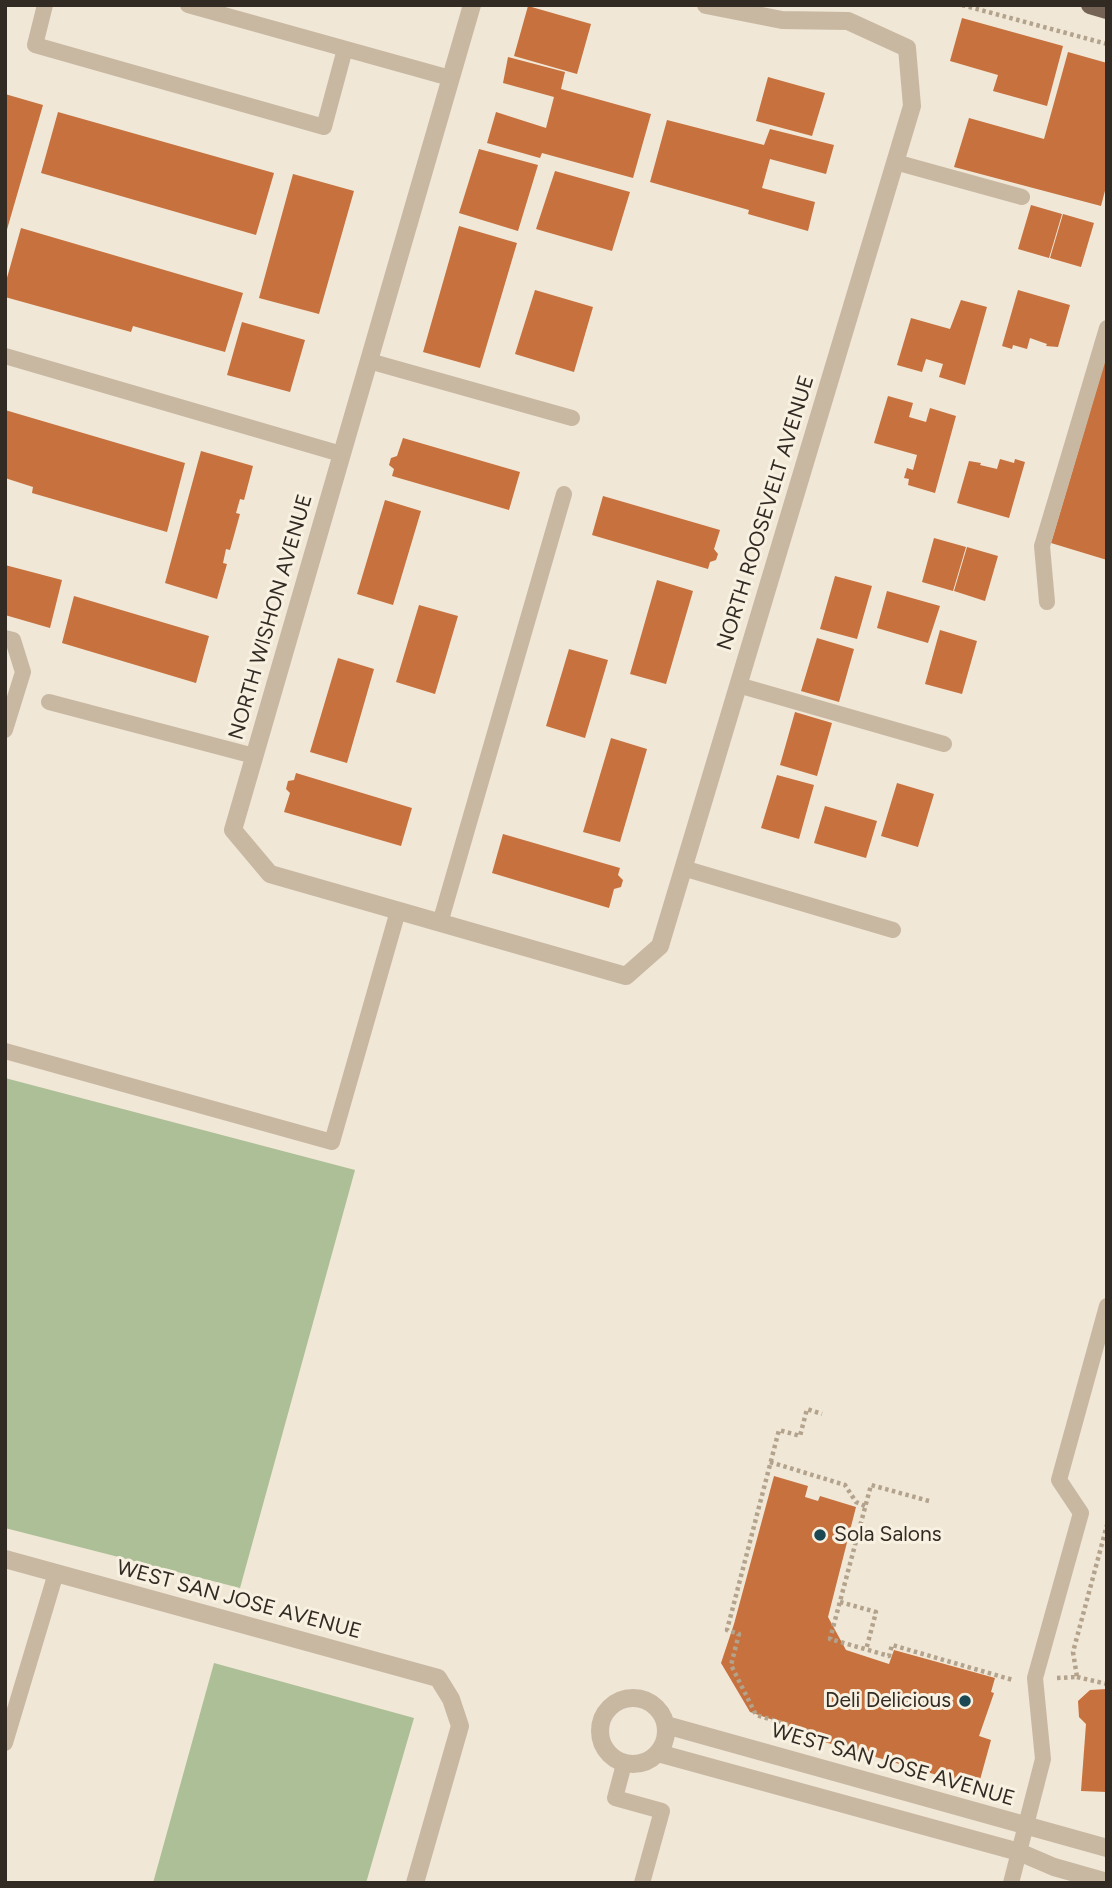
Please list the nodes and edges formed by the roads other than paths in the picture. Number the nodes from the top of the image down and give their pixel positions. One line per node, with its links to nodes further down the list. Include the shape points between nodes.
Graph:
1 (45, 5): 7 (lane, via 35,45 324,127)
2 (188, 5): 7 (lane)
3 (472, 5): 8 (street, NORTH WISHON AVENUE)
4 (706, 5): 9 (street, NORTH ROOSEVELT AVENUE, via 782,20 848,21 907,48 912,106)
5 (1090, 5): 6 (main road)
6 (1107, 10)
7 (345, 49): 8 (lane)
8 (450, 78): 13 (street, NORTH WISHON AVENUE)
9 (895, 162): 10 (lane); 19 (street, NORTH ROOSEVELT AVENUE)
10 (1023, 197)
11 (1107, 328): 17 (lane, via 1042,546)
12 (5, 356): 15 (lane)
13 (369, 360): 14 (lane); 15 (street, NORTH WISHON AVENUE)
14 (572, 418)
15 (341, 454): 23 (street, NORTH WISHON AVENUE)
16 (564, 494): 26 (lane)
17 (1046, 602)
18 (5, 638): 21 (lane, via 13,640 23,672)
19 (738, 685): 22 (lane); 24 (street, NORTH ROOSEVELT AVENUE)
20 (49, 702): 23 (lane)
21 (5, 730)
22 (944, 744)
23 (254, 756): 25 (street, NORTH WISHON AVENUE, via 233,830 270,874)
24 (683, 868): 27 (lane); 28 (street, NORTH ROOSEVELT AVENUE, via 660,946)
25 (398, 911): 26 (street, NORTH WISHON AVENUE); 29 (lane, via 332,1142)
26 (440, 923): 28 (street, NORTH WISHON AVENUE)
27 (893, 930)
28 (626, 976)
29 (5, 1051)
30 (1107, 1306): 37 (lane, via 1059,1479 1081,1513 1035,1678 1043,1759)
31 (5, 1559): 32 (street, WEST SAN JOSE AVENUE)
32 (56, 1573): 34 (lane); 41 (street, WEST SAN JOSE AVENUE, via 438,1678 460,1726)
33 (666, 1725): 35 (street); 36 (street, via 662,1714 645,1700 634,1697 613,1704 605,1712 599,1732 607,1752); 37 (street, WEST SAN JOSE AVENUE)
34 (5, 1743)
35 (658, 1753): 36 (street, via 646,1762); 39 (street)
36 (624, 1764): 42 (lane, via 615,1798 662,1811)
37 (1026, 1825): 38 (street, WEST SAN JOSE AVENUE); 39 (lane)
38 (1107, 1848)
39 (1019, 1852): 40 (street); 43 (lane)
40 (1107, 1882)
41 (415, 1883)
42 (642, 1883)
43 (1011, 1883)

